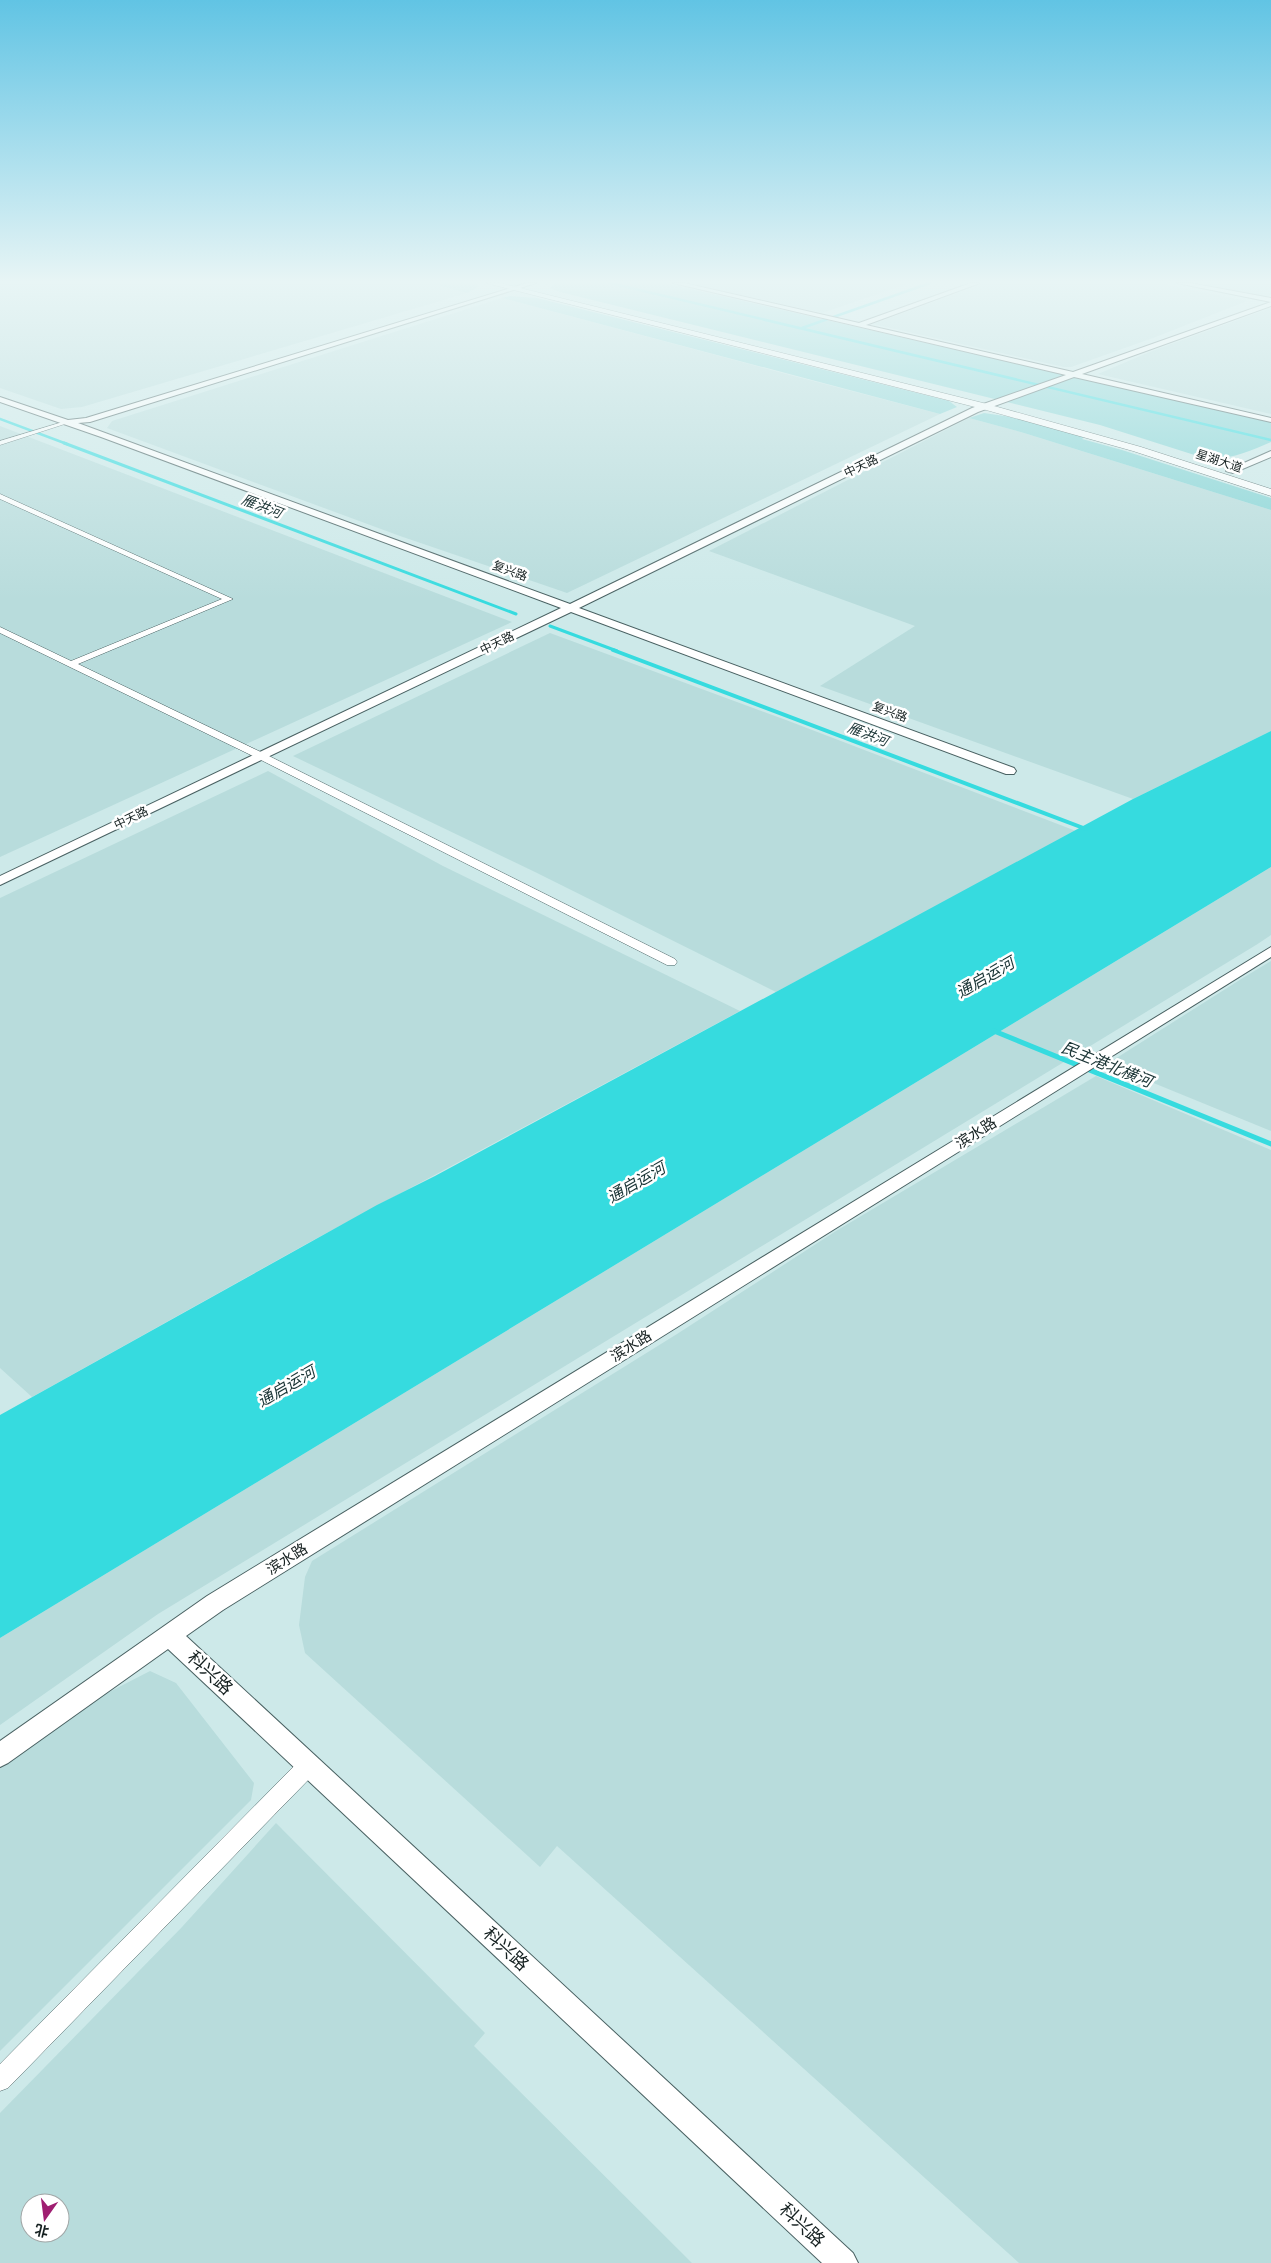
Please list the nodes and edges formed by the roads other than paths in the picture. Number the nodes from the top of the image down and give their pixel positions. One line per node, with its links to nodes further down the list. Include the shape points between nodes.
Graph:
1 (187, 389): 8 (street, via 87,420)
2 (927, 389): 6 (main road, 星湖大道)
3 (1032, 389): 6 (street, 中天路)
4 (1141, 389): 7 (street)
5 (0, 400): 8 (street, 复兴路)
6 (988, 404): 11 (main road, 星湖大道, via 1092,429); 13 (main road, 星湖大道); 15 (street, 中天路)
7 (1271, 420)
8 (68, 422): 9 (street); 15 (street, 复兴路)
9 (0, 443)
10 (1271, 454): 11 (street)
11 (1230, 471): 12 (main road, 星湖大道)
12 (1271, 484)
13 (1271, 493)
14 (0, 496): 19 (street, via 229,599)
15 (569, 608): 20 (street, 中天路); 21 (street, 复兴路)
16 (0, 630): 17 (street)
17 (14, 637): 18 (street); 19 (street)
18 (0, 642)
19 (71, 664): 20 (street)
20 (261, 756): 22 (street, 中天路); 24 (street)
21 (1010, 771)
22 (0, 881)
23 (1271, 951): 25 (street, 滨水路, via 215,1603)
24 (671, 962)
25 (169, 1635): 26 (street, 滨水路); 27 (street, 科兴路)
26 (0, 1755)
27 (309, 1765): 28 (street); 29 (street, 科兴路)
28 (0, 2080)
29 (843, 2263)

